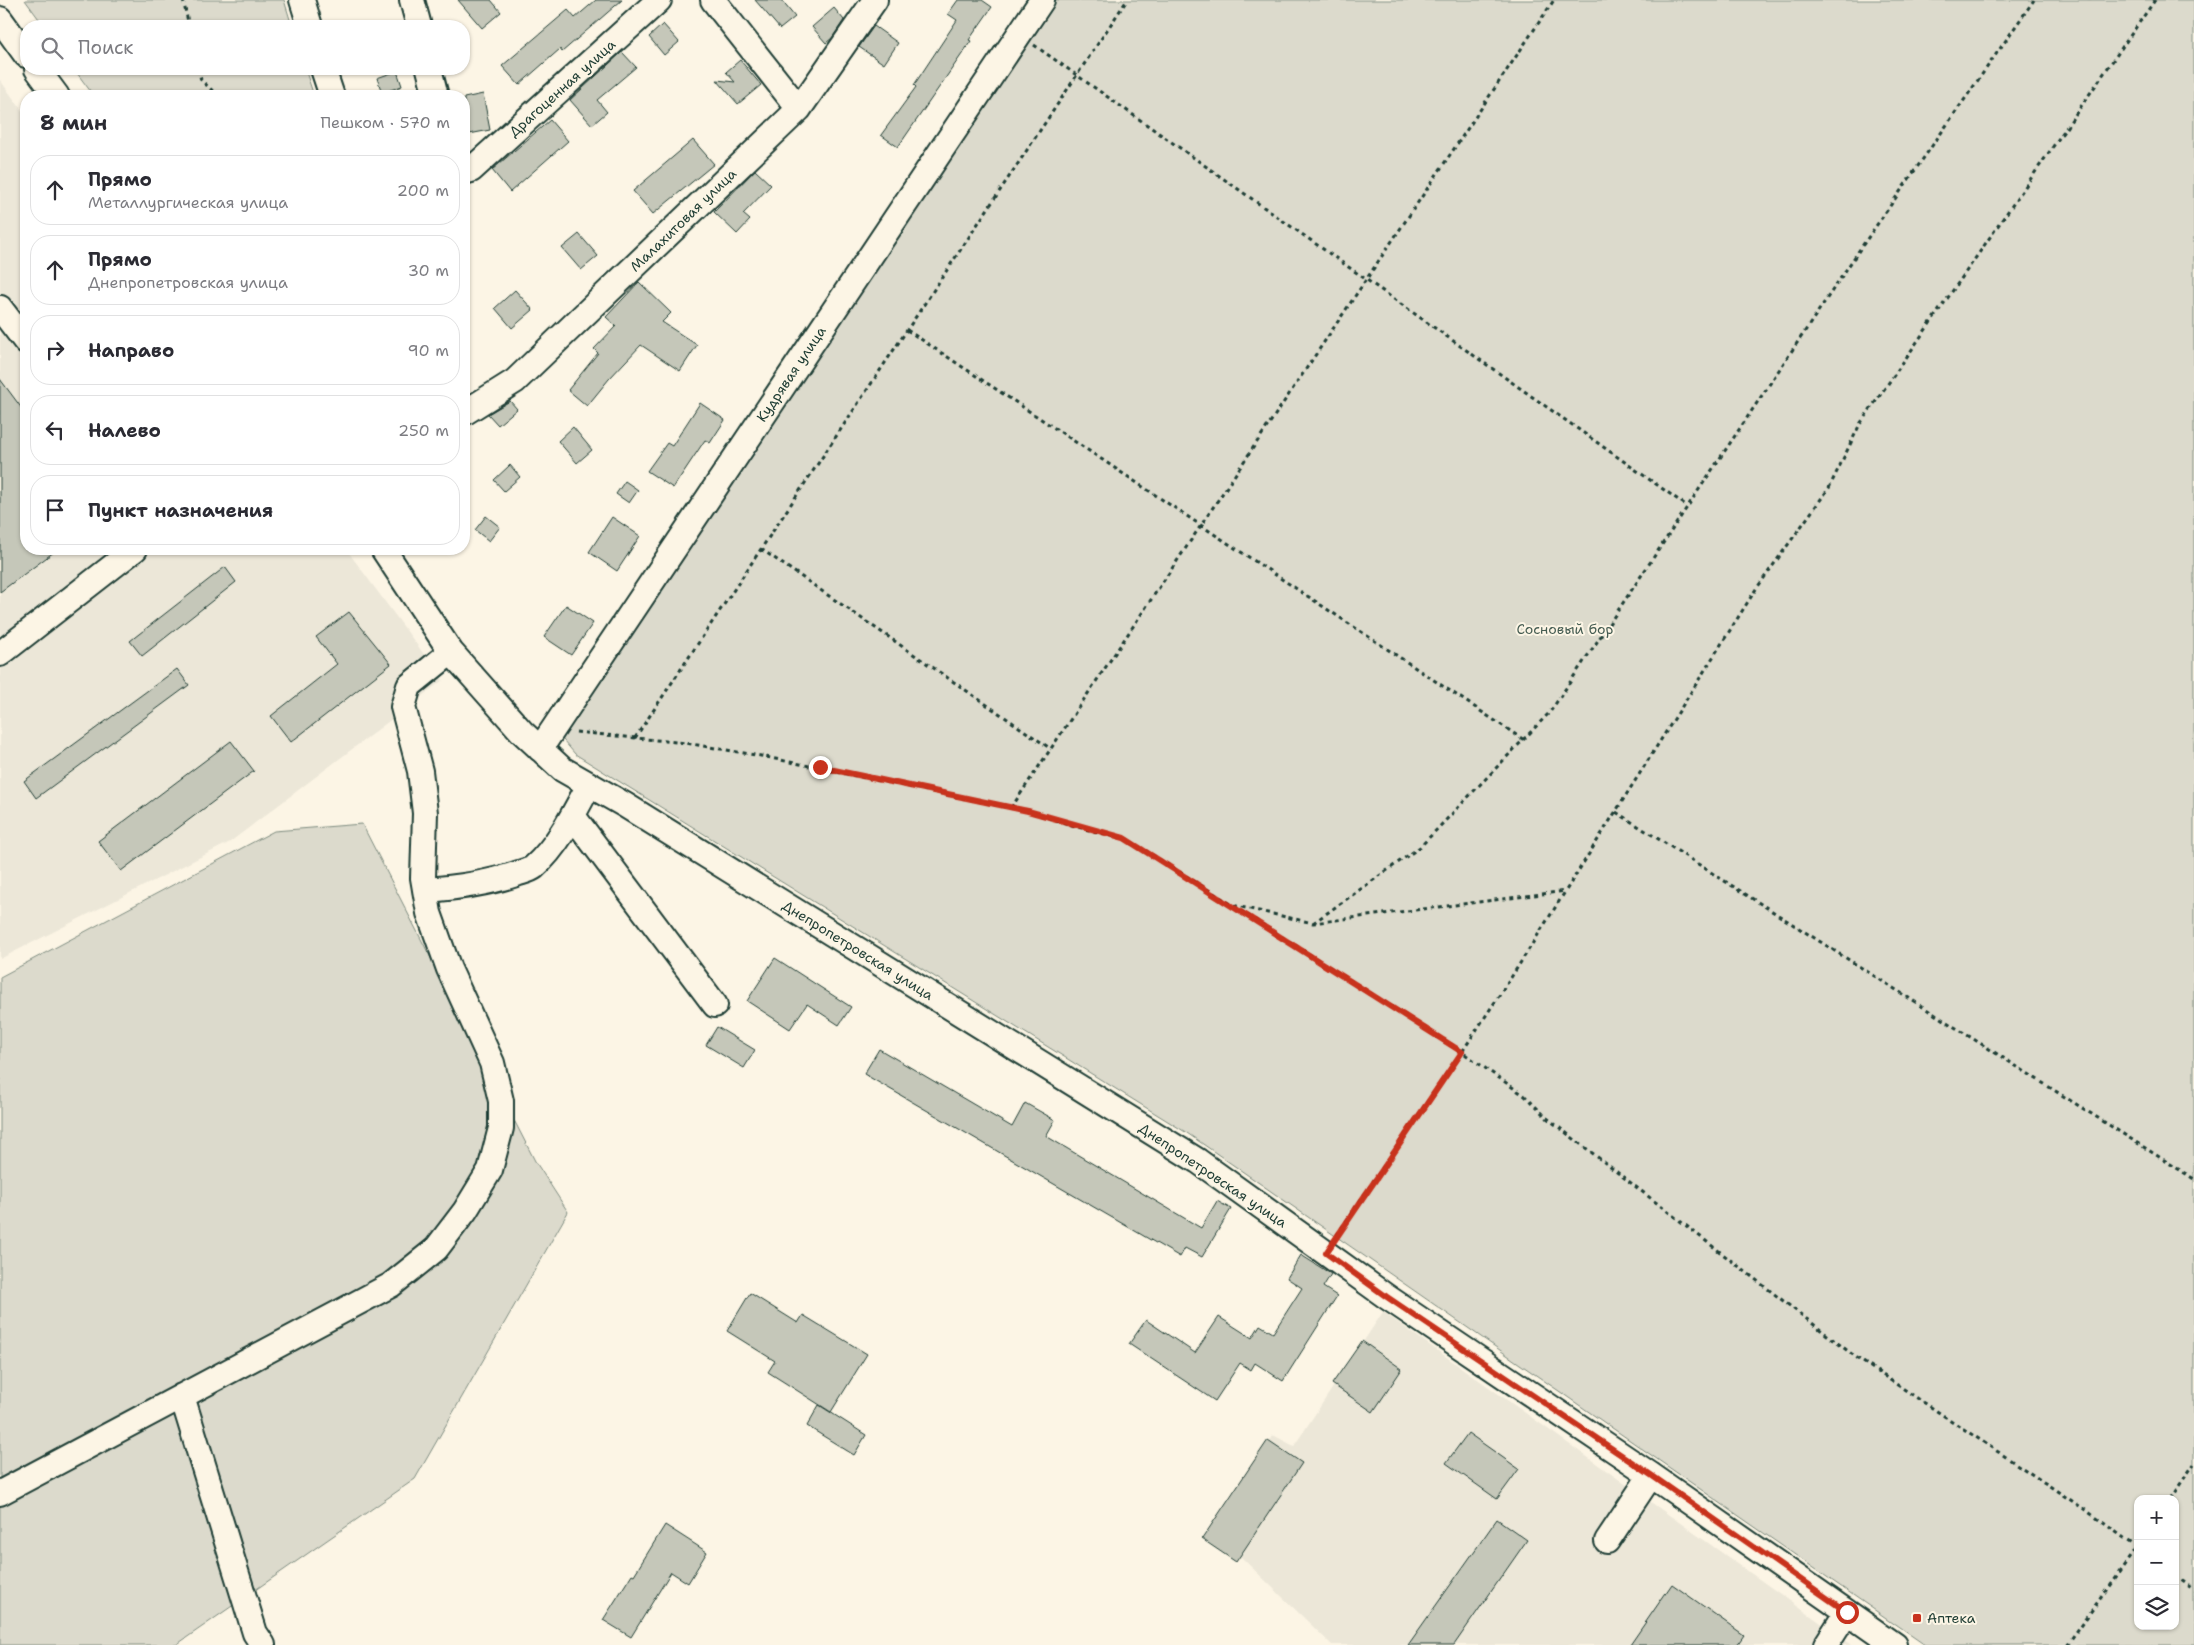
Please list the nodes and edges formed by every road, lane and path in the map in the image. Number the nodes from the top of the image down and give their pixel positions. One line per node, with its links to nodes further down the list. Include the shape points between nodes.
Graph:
1 (183, 0): 13 (path)
2 (302, 0): 14 (street)
3 (412, 0): 15 (street)
4 (659, 0): 28 (street, Драгоценная улица)
5 (713, 0): 27 (street)
6 (875, 0): 27 (street, Малахитовая улица)
7 (1042, 0): 16 (street, Кудрявая улица)
8 (1127, 0): 22 (path)
9 (1554, 0): 29 (path)
10 (2034, 0): 34 (path, via 1860,249)
11 (2155, 0): 48 (path, via 1860,424 1829,488 1756,589)
12 (0, 19): 17 (street)
13 (188, 20)
14 (308, 20)
15 (417, 20)
16 (1019, 34): 22 (path); 45 (street, Кудрявая улица)
17 (20, 47)
18 (41, 75): 23 (street)
19 (200, 75): 24 (path)
20 (325, 75): 25 (street)
21 (431, 75): 26 (street)
22 (1076, 77): 29 (path); 31 (path)
23 (52, 90)
24 (212, 90)
25 (330, 90)
26 (434, 90)
27 (799, 109): 33 (street, Малахитовая улица, via 515,381)
28 (470, 170)
29 (1365, 280): 34 (path); 35 (path)
30 (0, 308): 32 (street)
31 (907, 330): 35 (path); 36 (path)
32 (20, 334)
33 (470, 409)
34 (1688, 506): 43 (path, via 1550,712)
35 (1201, 524): 43 (path); 44 (path)
36 (761, 549): 42 (path); 44 (path)
37 (127, 555): 40 (street)
38 (387, 555): 39 (street, Днепропетровская улица)
39 (451, 652): 45 (street, Днепропетровская улица); 50 (street, via 409,686 403,707 420,771)
40 (0, 654)
41 (575, 732): 42 (path)
42 (635, 738): 47 (path, via 686,743 800,763)
43 (1524, 740): 53 (path, via 1420,847)
44 (1050, 748): 47 (path)
45 (540, 749): 46 (street, Днепропетровская улица, via 562,769)
46 (589, 785): 49 (street); 57 (street, Днепропетровская улица, via 1198,1160)
47 (1011, 808): 52 (path, via 1124,838)
48 (1616, 812): 51 (path); 56 (path)
49 (572, 816): 50 (street, via 532,869 465,887); 54 (street)
50 (425, 890): 58 (street, via 429,912 449,969 494,1073 501,1102 501,1128 490,1170 436,1249 391,1285)
51 (1566, 891): 53 (path); 55 (path)
52 (1232, 905): 53 (path); 55 (path)
53 (1313, 923)
54 (715, 1005)
55 (1462, 1052): 57 (path); 64 (path, via 1525,1096 1547,1118 1857,1358)
56 (2194, 1179)
57 (1326, 1253): 60 (street, Днепропетровская улица)
58 (182, 1396): 61 (street); 69 (street, via 256,1633)
59 (2194, 1464): 62 (path)
60 (1651, 1475): 63 (street); 68 (street, Днепропетровская улица)
61 (0, 1493)
62 (2173, 1495)
63 (1606, 1541)
64 (2134, 1544)
65 (2134, 1553): 72 (path)
66 (2179, 1577): 67 (path)
67 (2194, 1588)
68 (1847, 1612): 70 (street); 71 (street, Днепропетровская улица)
69 (263, 1645)
70 (1826, 1645)
71 (1894, 1645)
72 (2067, 1645)

